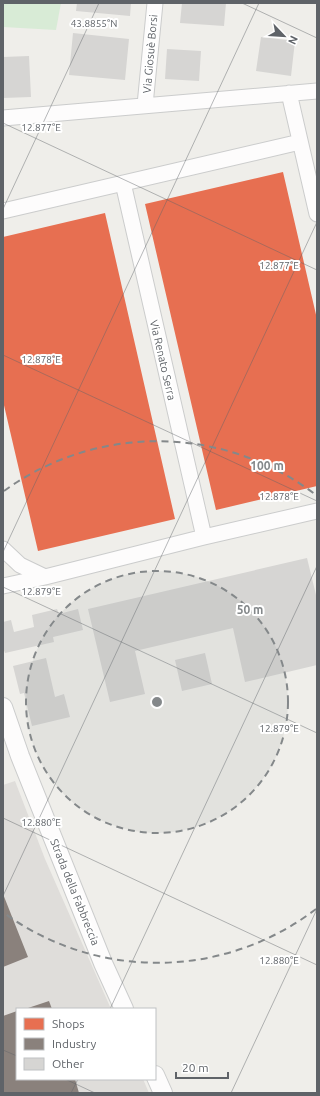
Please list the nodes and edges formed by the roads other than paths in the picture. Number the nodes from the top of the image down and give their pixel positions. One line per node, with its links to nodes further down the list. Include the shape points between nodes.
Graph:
1 (154, 3): 4 (street, Via Giosuè Borsi)
2 (317, 91): 3 (street)
3 (290, 93): 4 (street); 6 (street)
4 (145, 105): 5 (street)
5 (3, 118)
6 (300, 142): 7 (street); 8 (street)
7 (123, 183): 9 (street); 12 (street, Via Renato Serra)
8 (315, 194): 10 (street)
9 (3, 211)
10 (317, 214)
11 (317, 511): 12 (street)
12 (204, 537): 14 (street)
13 (3, 549): 14 (street, via 20,565)
14 (45, 577): 15 (street)
15 (3, 586)
16 (3, 707): 17 (street, Strada della Fabbreccia, via 20,756)
17 (124, 1008)
18 (156, 1077): 19 (street)
19 (163, 1093)

